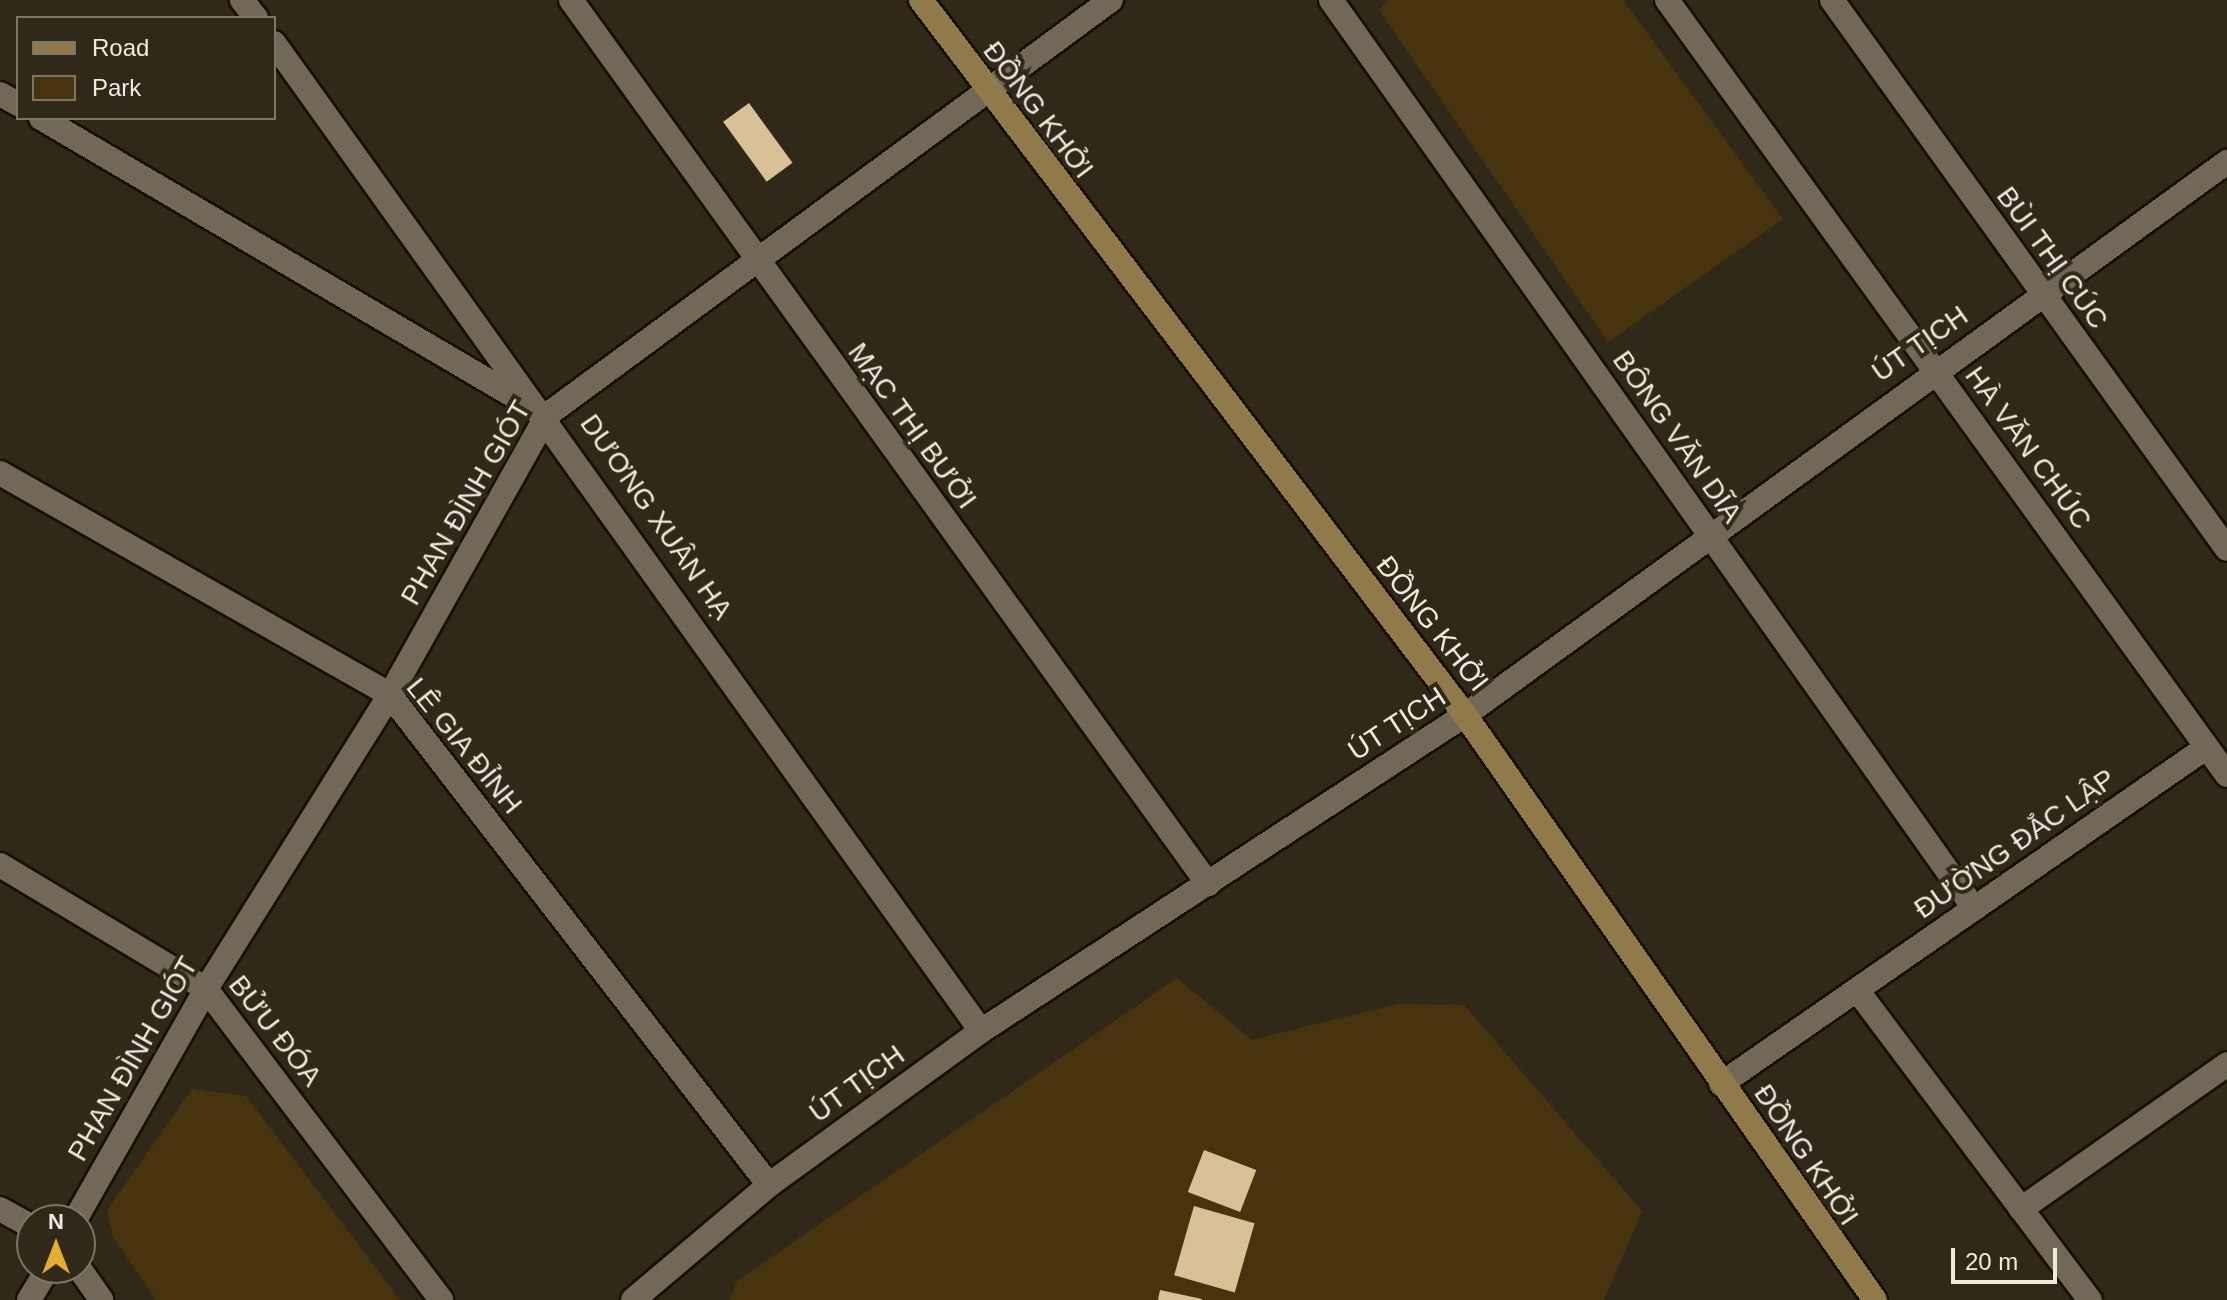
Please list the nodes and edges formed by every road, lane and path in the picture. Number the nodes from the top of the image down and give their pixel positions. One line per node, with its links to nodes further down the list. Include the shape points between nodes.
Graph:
1 (242, 0): 8 (street)
2 (571, 0): 13 (street, MẠC THỊ BƯỞI)
3 (921, 0): 10 (street, ĐỒNG KHỞI)
4 (1111, 0): 10 (street, PHAN ĐÌNH GIÓT)
5 (1331, 0): 18 (street, BÔNG VĂN DĨA)
6 (1667, 0): 15 (street, HÀ VĂN CHÚC)
7 (1832, 0): 14 (street, BÙI THỊ CÚC)
8 (254, 16)
9 (276, 46): 16 (street, DƯƠNG XUÂN HẠ)
10 (985, 92): 13 (street, PHAN ĐÌNH GIÓT); 21 (street, ĐỒNG KHỞI)
11 (44, 120): 16 (street)
12 (2227, 162): 14 (street, ÚT TỊCH)
13 (755, 261): 16 (street, PHAN ĐÌNH GIÓT); 25 (street, MẠC THỊ BƯỞI)
14 (2041, 297): 15 (street, ÚT TỊCH); 19 (street, BÙI THỊ CÚC)
15 (1934, 370): 18 (street, ÚT TỊCH); 22 (street, HÀ VĂN CHÚC)
16 (547, 415): 20 (street, PHAN ĐÌNH GIÓT); 29 (street, DƯƠNG XUÂN HẠ)
17 (0, 473): 20 (street, LÊ GIA ĐỈNH)
18 (1709, 533): 21 (street, ÚT TỊCH); 26 (street, BÔNG VĂN DĨA)
19 (2227, 549)
20 (390, 695): 27 (street, PHAN ĐÌNH GIÓT); 32 (street, LÊ GIA ĐỈNH)
21 (1465, 715): 25 (street, ÚT TỊCH); 31 (street, ĐỒNG KHỞI)
22 (2207, 747): 23 (street, HÀ VĂN CHÚC); 26 (street, ĐƯỜNG ĐẮC LẬP)
23 (2227, 775)
24 (0, 865): 27 (street, BỬU ĐÓA)
25 (1208, 884): 29 (street, ÚT TỊCH)
26 (1974, 908): 28 (street, ĐƯỜNG ĐẮC LẬP)
27 (206, 989): 33 (street, PHAN ĐÌNH GIÓT); 36 (street, BỬU ĐÓA)
28 (1857, 990): 31 (street, ĐƯỜNG ĐẮC LẬP); 34 (street)
29 (981, 1031): 32 (street, ÚT TỊCH)
30 (2227, 1064): 34 (street)
31 (1721, 1084): 38 (street, ĐỒNG KHỞI)
32 (769, 1185): 35 (street, ÚT TỊCH)
33 (84, 1204)
34 (2021, 1209): 39 (street)
35 (661, 1290): 37 (street, ÚT TỊCH)
36 (441, 1300)
37 (633, 1300)
38 (1875, 1300)
39 (2090, 1300)

